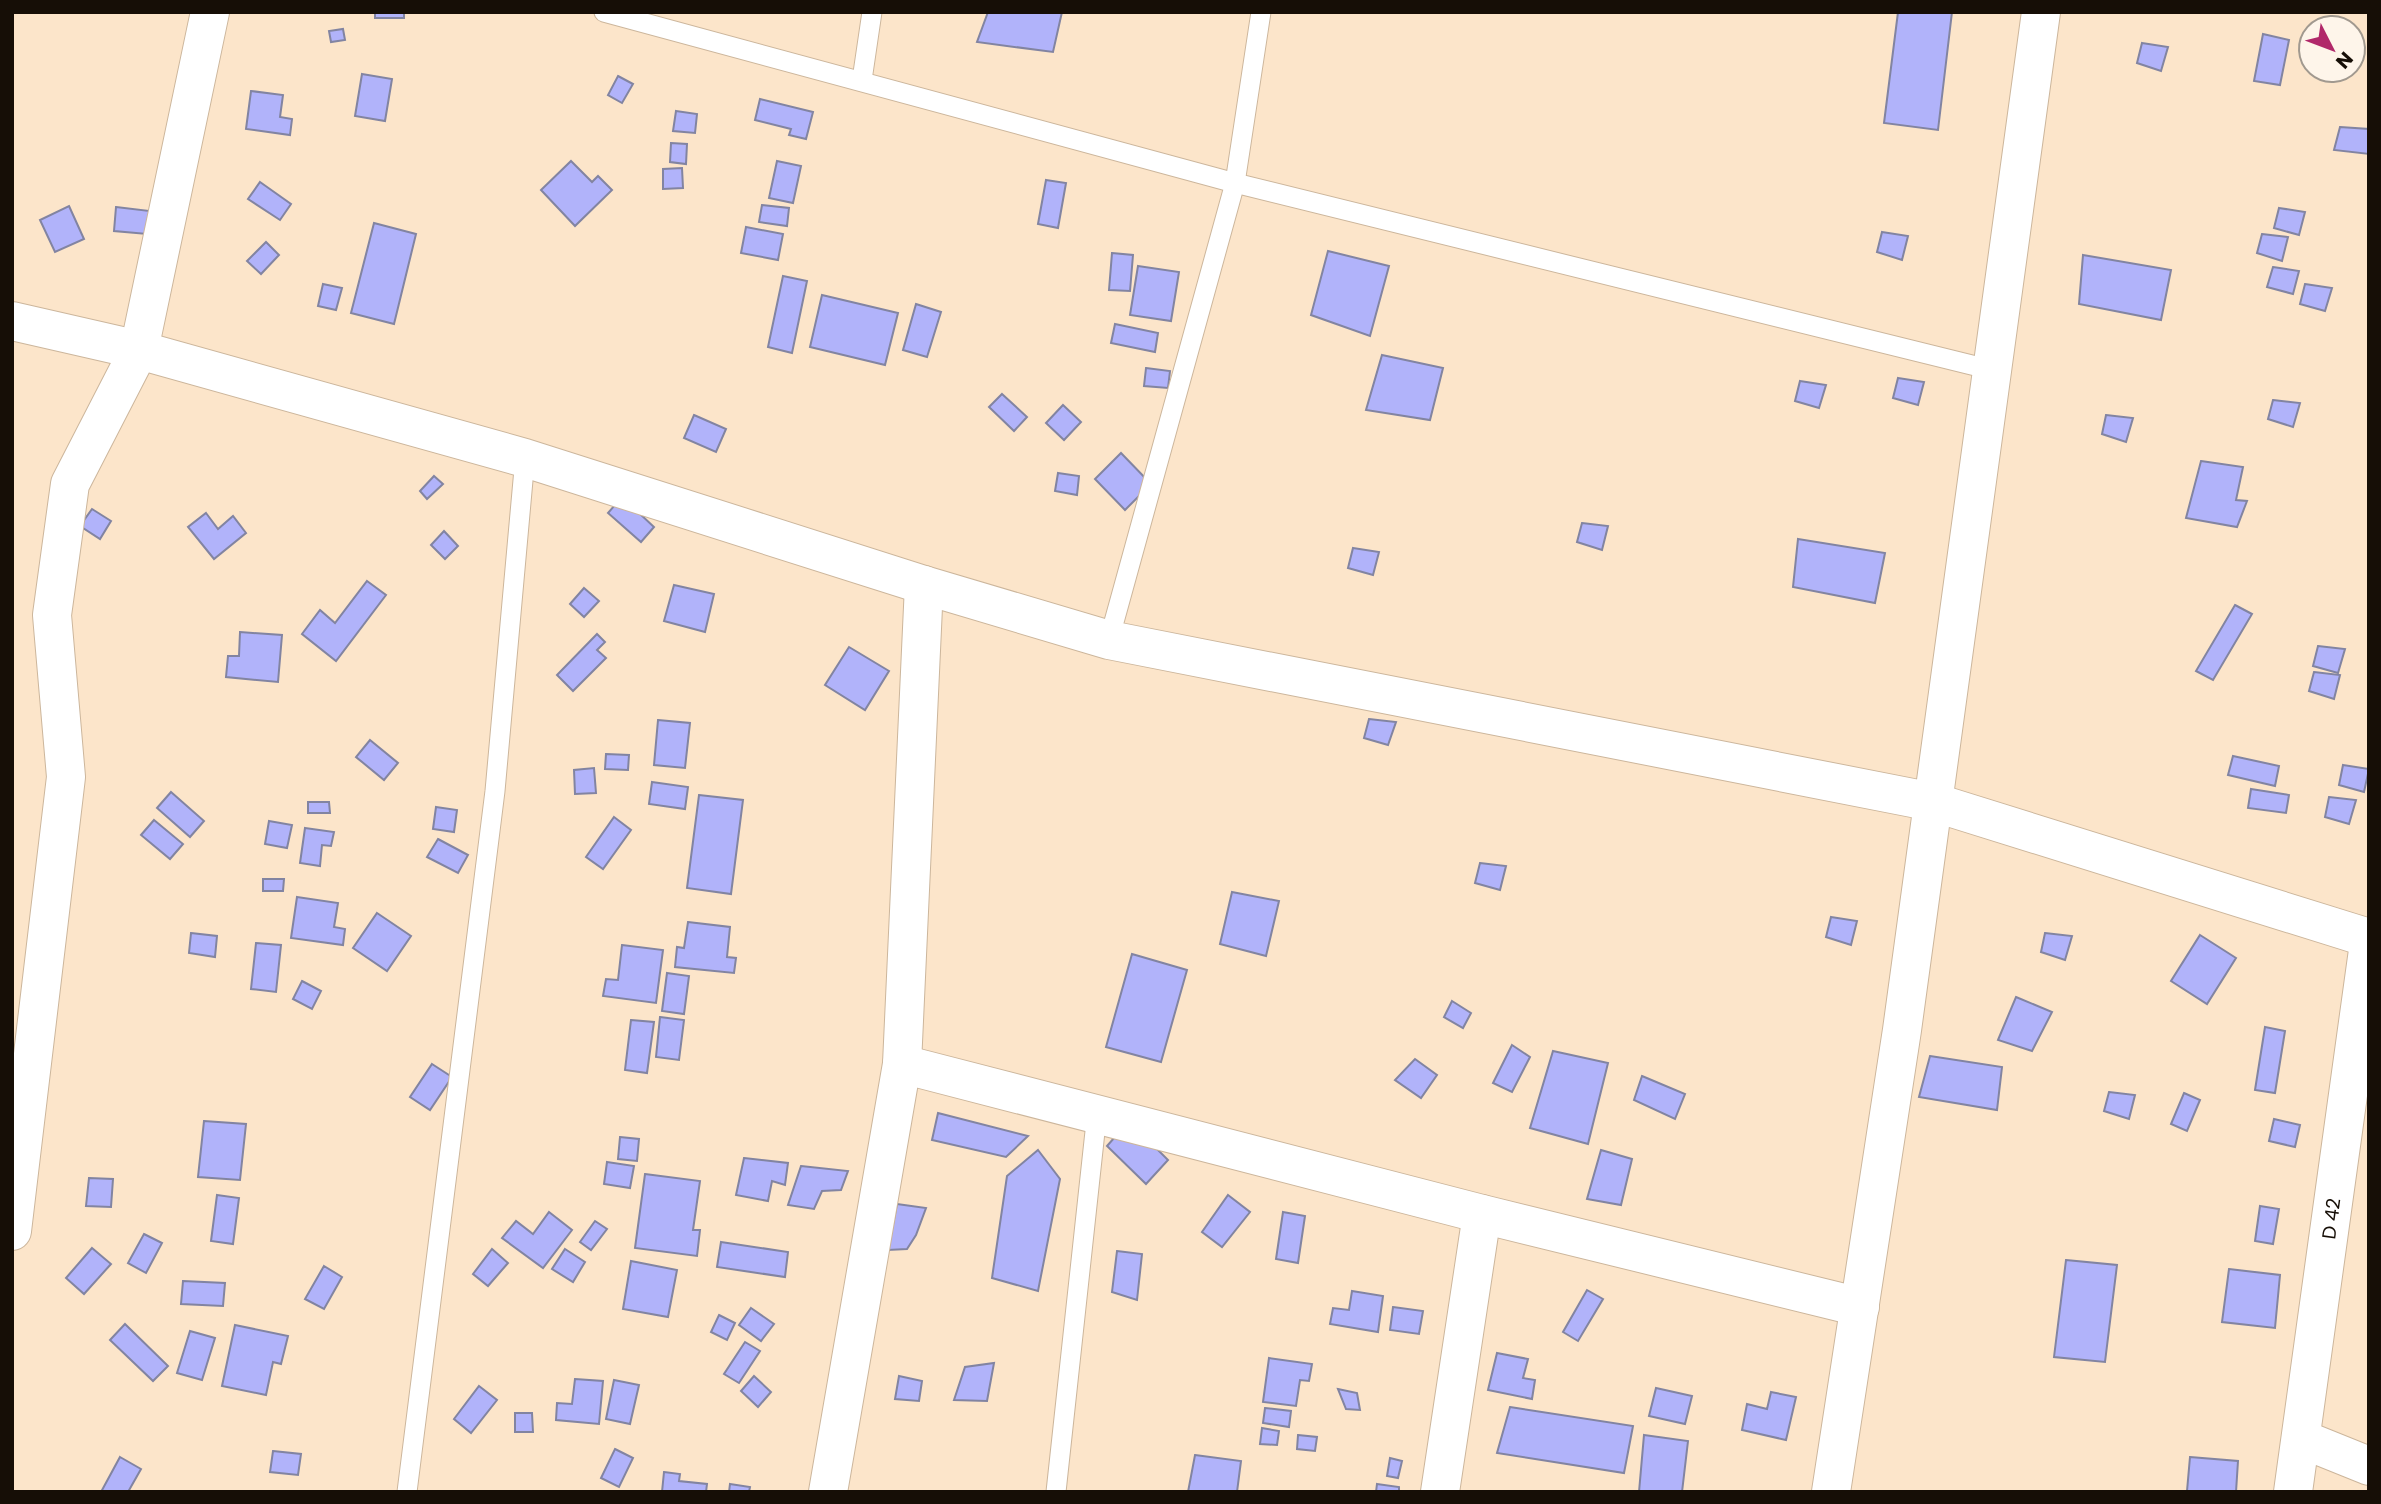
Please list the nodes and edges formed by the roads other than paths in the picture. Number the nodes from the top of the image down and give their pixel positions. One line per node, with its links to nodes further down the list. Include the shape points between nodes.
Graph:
1 (210, 12): 9 (street)
2 (604, 12): 6 (lane)
3 (872, 12): 6 (lane)
4 (1261, 12): 7 (lane)
5 (2041, 12): 10 (street)
6 (862, 80): 7 (lane)
7 (1235, 183): 10 (lane); 13 (lane)
8 (12, 321): 9 (street)
9 (139, 350): 11 (street); 20 (street, via 70,484 52,615 66,777)
10 (1992, 370): 14 (street)
11 (525, 458): 12 (street); 24 (lane, via 495,791)
12 (924, 585): 13 (street); 17 (street)
13 (1109, 640): 14 (street)
14 (1933, 802): 15 (street); 21 (street)
15 (2369, 938)
16 (2369, 943): 22 (street, D 42 / D 42)
17 (902, 1064): 18 (street); 25 (street)
18 (1097, 1113): 19 (street); 26 (lane)
19 (1482, 1214): 21 (street); 27 (street)
20 (12, 1231)
21 (1860, 1307): 28 (street)
22 (2302, 1438): 23 (street); 29 (street, D 42 / D 42)
23 (2369, 1466)
24 (407, 1492)
25 (828, 1492)
26 (1055, 1492)
27 (1440, 1492)
28 (1831, 1492)
29 (2293, 1492)

